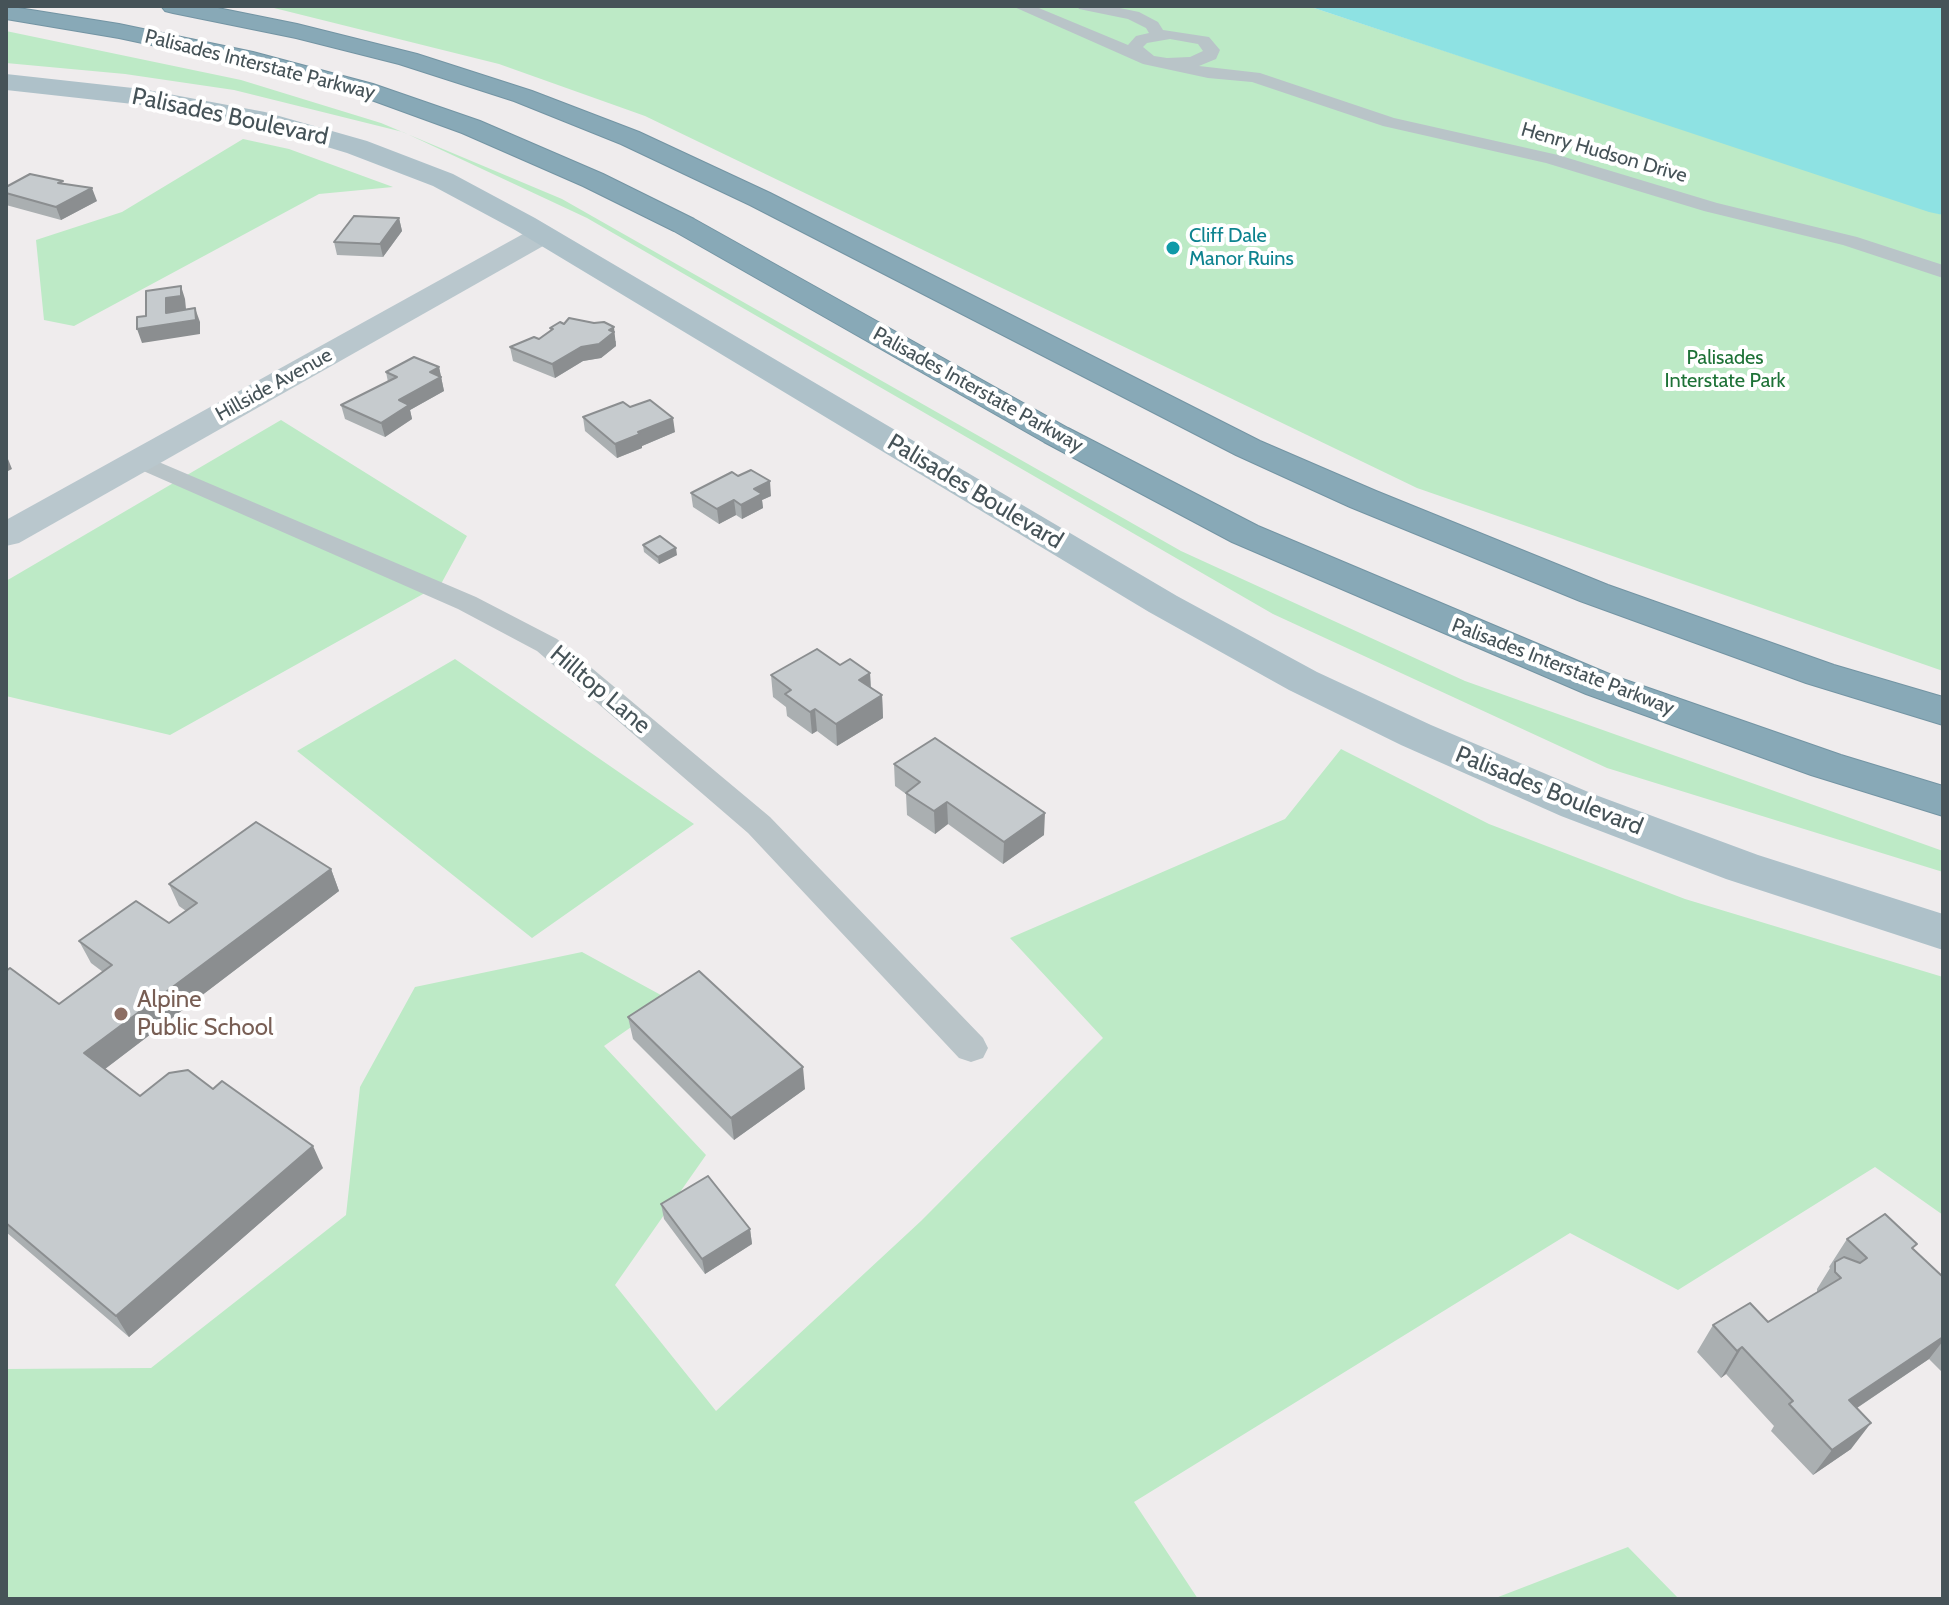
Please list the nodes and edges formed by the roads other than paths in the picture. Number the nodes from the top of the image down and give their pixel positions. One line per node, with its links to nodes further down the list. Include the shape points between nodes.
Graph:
1 (173, 6): 14 (highway, Palisades Interstate Parkway, via 408,59 630,138 1248,448 1363,499 1608,599)
2 (1020, 6): 5 (street, Henry Hudson Drive, via 1093,36)
3 (1085, 6): 5 (street, via 1133,15 1152,25)
4 (6, 12): 15 (highway, Palisades Interstate Parkway, via 253,59 364,89 471,127 684,225 1056,435 1245,534 1600,685)
5 (1148, 43): 6 (street, Henry Hudson Drive, via 1194,37); 7 (street, Henry Hudson Drive)
6 (1209, 45): 7 (street, Henry Hudson Drive, via 1212,50 1204,59); 8 (street, Henry Hudson Drive, via 1237,57)
7 (1167, 63): 8 (street, Henry Hudson Drive)
8 (1254, 77): 11 (street, Henry Hudson Drive, via 1389,122 1551,159 1850,241)
9 (6, 82): 10 (main road, Palisades Boulevard, via 167,101 313,133 443,180)
10 (542, 235): 12 (main road, Hillside Avenue); 16 (main road, Palisades Boulevard, via 1137,589 1303,681 1590,810 1742,867)
11 (1943, 272)
12 (140, 461): 13 (main road, Hillside Avenue); 17 (street, Hilltop Lane, via 467,603 547,645 759,825)
13 (6, 535)
14 (1943, 711)
15 (1943, 801)
16 (1943, 932)
17 (971, 1048)

